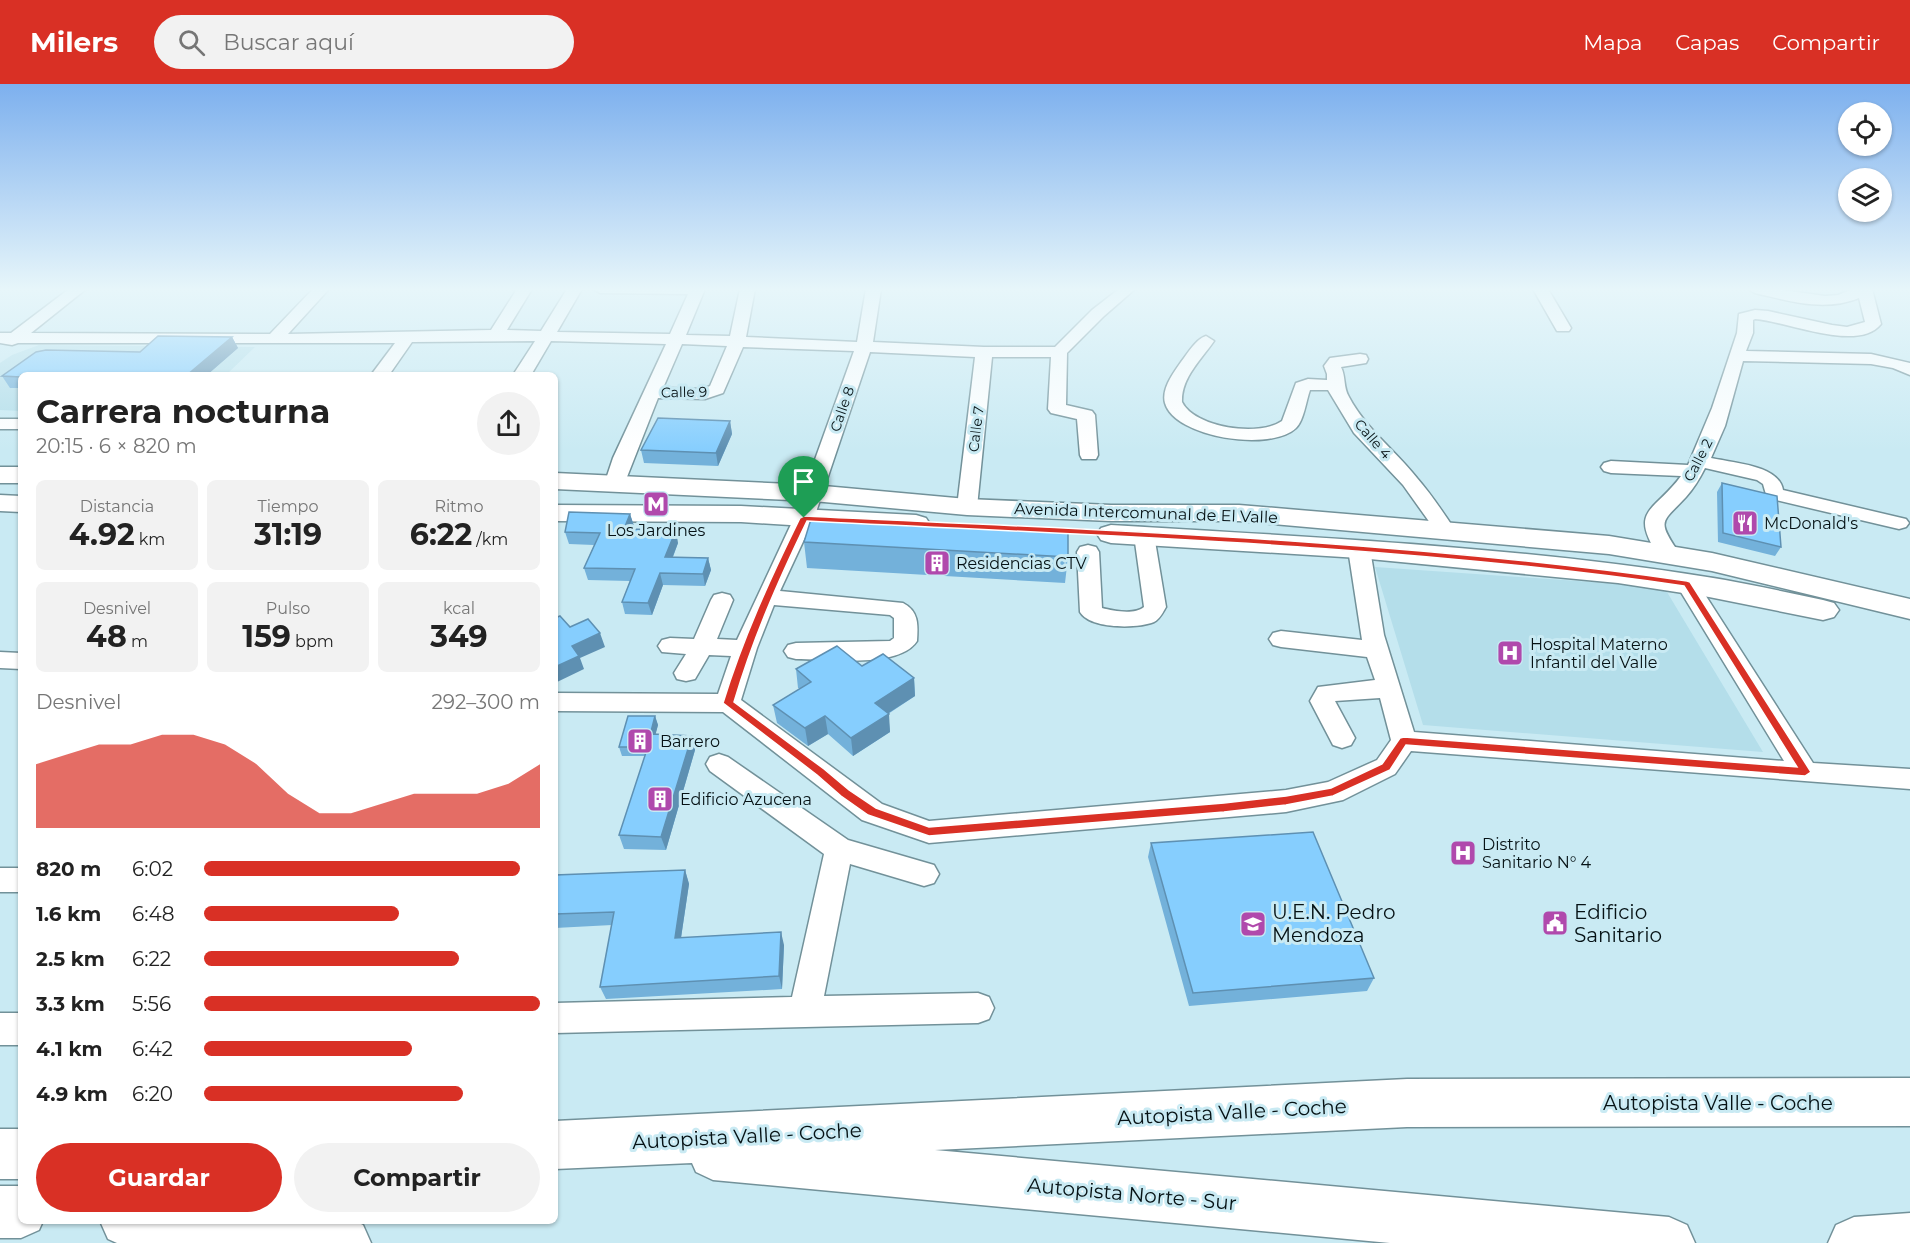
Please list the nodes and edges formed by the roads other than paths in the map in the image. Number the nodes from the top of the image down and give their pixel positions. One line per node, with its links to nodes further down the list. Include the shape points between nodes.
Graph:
1 (403, 343): 15 (street)
2 (543, 343): 16 (street)
3 (675, 343): 18 (street, Calle 9)
4 (736, 343): 18 (street, Calle 9, via 712,393)
5 (790, 343): 9 (street)
6 (1068, 343): 11 (street)
7 (1204, 343): 17 (street, via 1181,375 1173,394 1180,414 1203,425 1256,436 1274,433 1290,424 1302,387)
8 (1741, 343): 12 (street, Calle 2)
9 (864, 346): 10 (street); 32 (street, Calle 8)
10 (984, 352): 11 (street); 33 (street, Calle 7)
11 (1059, 352): 21 (street, via 1058,409 1086,415)
12 (1737, 356): 14 (street, via 1871,359); 22 (street, Calle 2, via 1730,386)
13 (1360, 359): 17 (street, via 1332,366)
14 (1910, 370)
15 (382, 372)
16 (524, 372)
17 (1335, 385): 36 (street, Calle 4, via 1360,429 1410,481)
18 (654, 393): 27 (street, Calle 9)
19 (0, 424): 20 (street)
20 (18, 424)
21 (1089, 455)
22 (1696, 466): 23 (street); 29 (street, via 1764,476 1772,482); 40 (street, Calle 2, via 1682,490 1658,511 1654,522 1656,534)
23 (1611, 467)
24 (0, 475): 25 (main road)
25 (18, 475)
26 (558, 481): 27 (main road, Avenida Intercomunal de El Valle)
27 (615, 482): 32 (main road, Avenida Intercomunal de El Valle)
28 (1737, 486): 29 (street)
29 (1774, 494): 35 (street)
30 (0, 503): 31 (main road)
31 (18, 504)
32 (808, 506): 33 (main road, Avenida Intercomunal de El Valle); 34 (main road, Avenida Intercomunal de El Valle, via 741,514); 37 (main road, Avenida Intercomunal de El Valle); 42 (street, Calle 8)
33 (967, 507): 36 (main road, Avenida Intercomunal de El Valle, via 1239,513)
34 (558, 513)
35 (1899, 523)
36 (1445, 530): 40 (main road, Avenida Intercomunal de El Valle)
37 (1144, 535): 38 (main road, Avenida Intercomunal de El Valle); 39 (street, via 1155,607 1145,617 1106,617 1091,612)
38 (1359, 549): 41 (main road, Avenida Intercomunal de El Valle); 50 (street, via 1372,635)
39 (1088, 552)
40 (1668, 553): 44 (main road, Avenida Intercomunal de El Valle)
41 (1687, 584): 45 (main road, Avenida Intercomunal de El Valle); 61 (street)
42 (766, 597): 49 (street, Calle 8); 51 (street, via 895,608 907,618 905,641 887,651)
43 (722, 600): 48 (street)
44 (1910, 609)
45 (1910, 631)
46 (1281, 639): 50 (street)
47 (670, 646): 48 (street)
48 (702, 648): 49 (street); 54 (street)
49 (745, 648): 57 (street, Calle 8)
50 (1378, 650): 55 (street)
51 (796, 651)
52 (0, 660): 53 (street)
53 (18, 661)
54 (686, 673)
55 (1390, 689): 58 (street, via 1323,696); 59 (street)
56 (558, 702): 57 (street)
57 (728, 703): 59 (street, via 872,812 929,832 1224,808 1333,792 1386,767)
58 (1342, 738)
59 (1404, 741): 61 (street)
60 (719, 764): 63 (street)
61 (1805, 772): 62 (street)
62 (1910, 779)
63 (839, 849): 64 (street); 68 (street)
64 (924, 874)
65 (0, 880): 66 (street)
66 (18, 880)
67 (978, 1008): 68 (street)
68 (806, 1012): 69 (street)
69 (558, 1018)
70 (0, 1029): 71 (street)
71 (18, 1029)
72 (1910, 1102): 73 (main road, Autopista Valle - Coche, via 1407,1103)
73 (575, 1145): 82 (main road, Autopista Norte - Sur)
74 (0, 1154): 75 (main road)
75 (18, 1154)
76 (0, 1212): 77 (main road)
77 (18, 1212)
78 (187, 1224): 79 (main road)
79 (288, 1229): 81 (main road)
80 (1910, 1239): 83 (main road)
81 (345, 1243)
82 (1669, 1243)
83 (1854, 1243)

